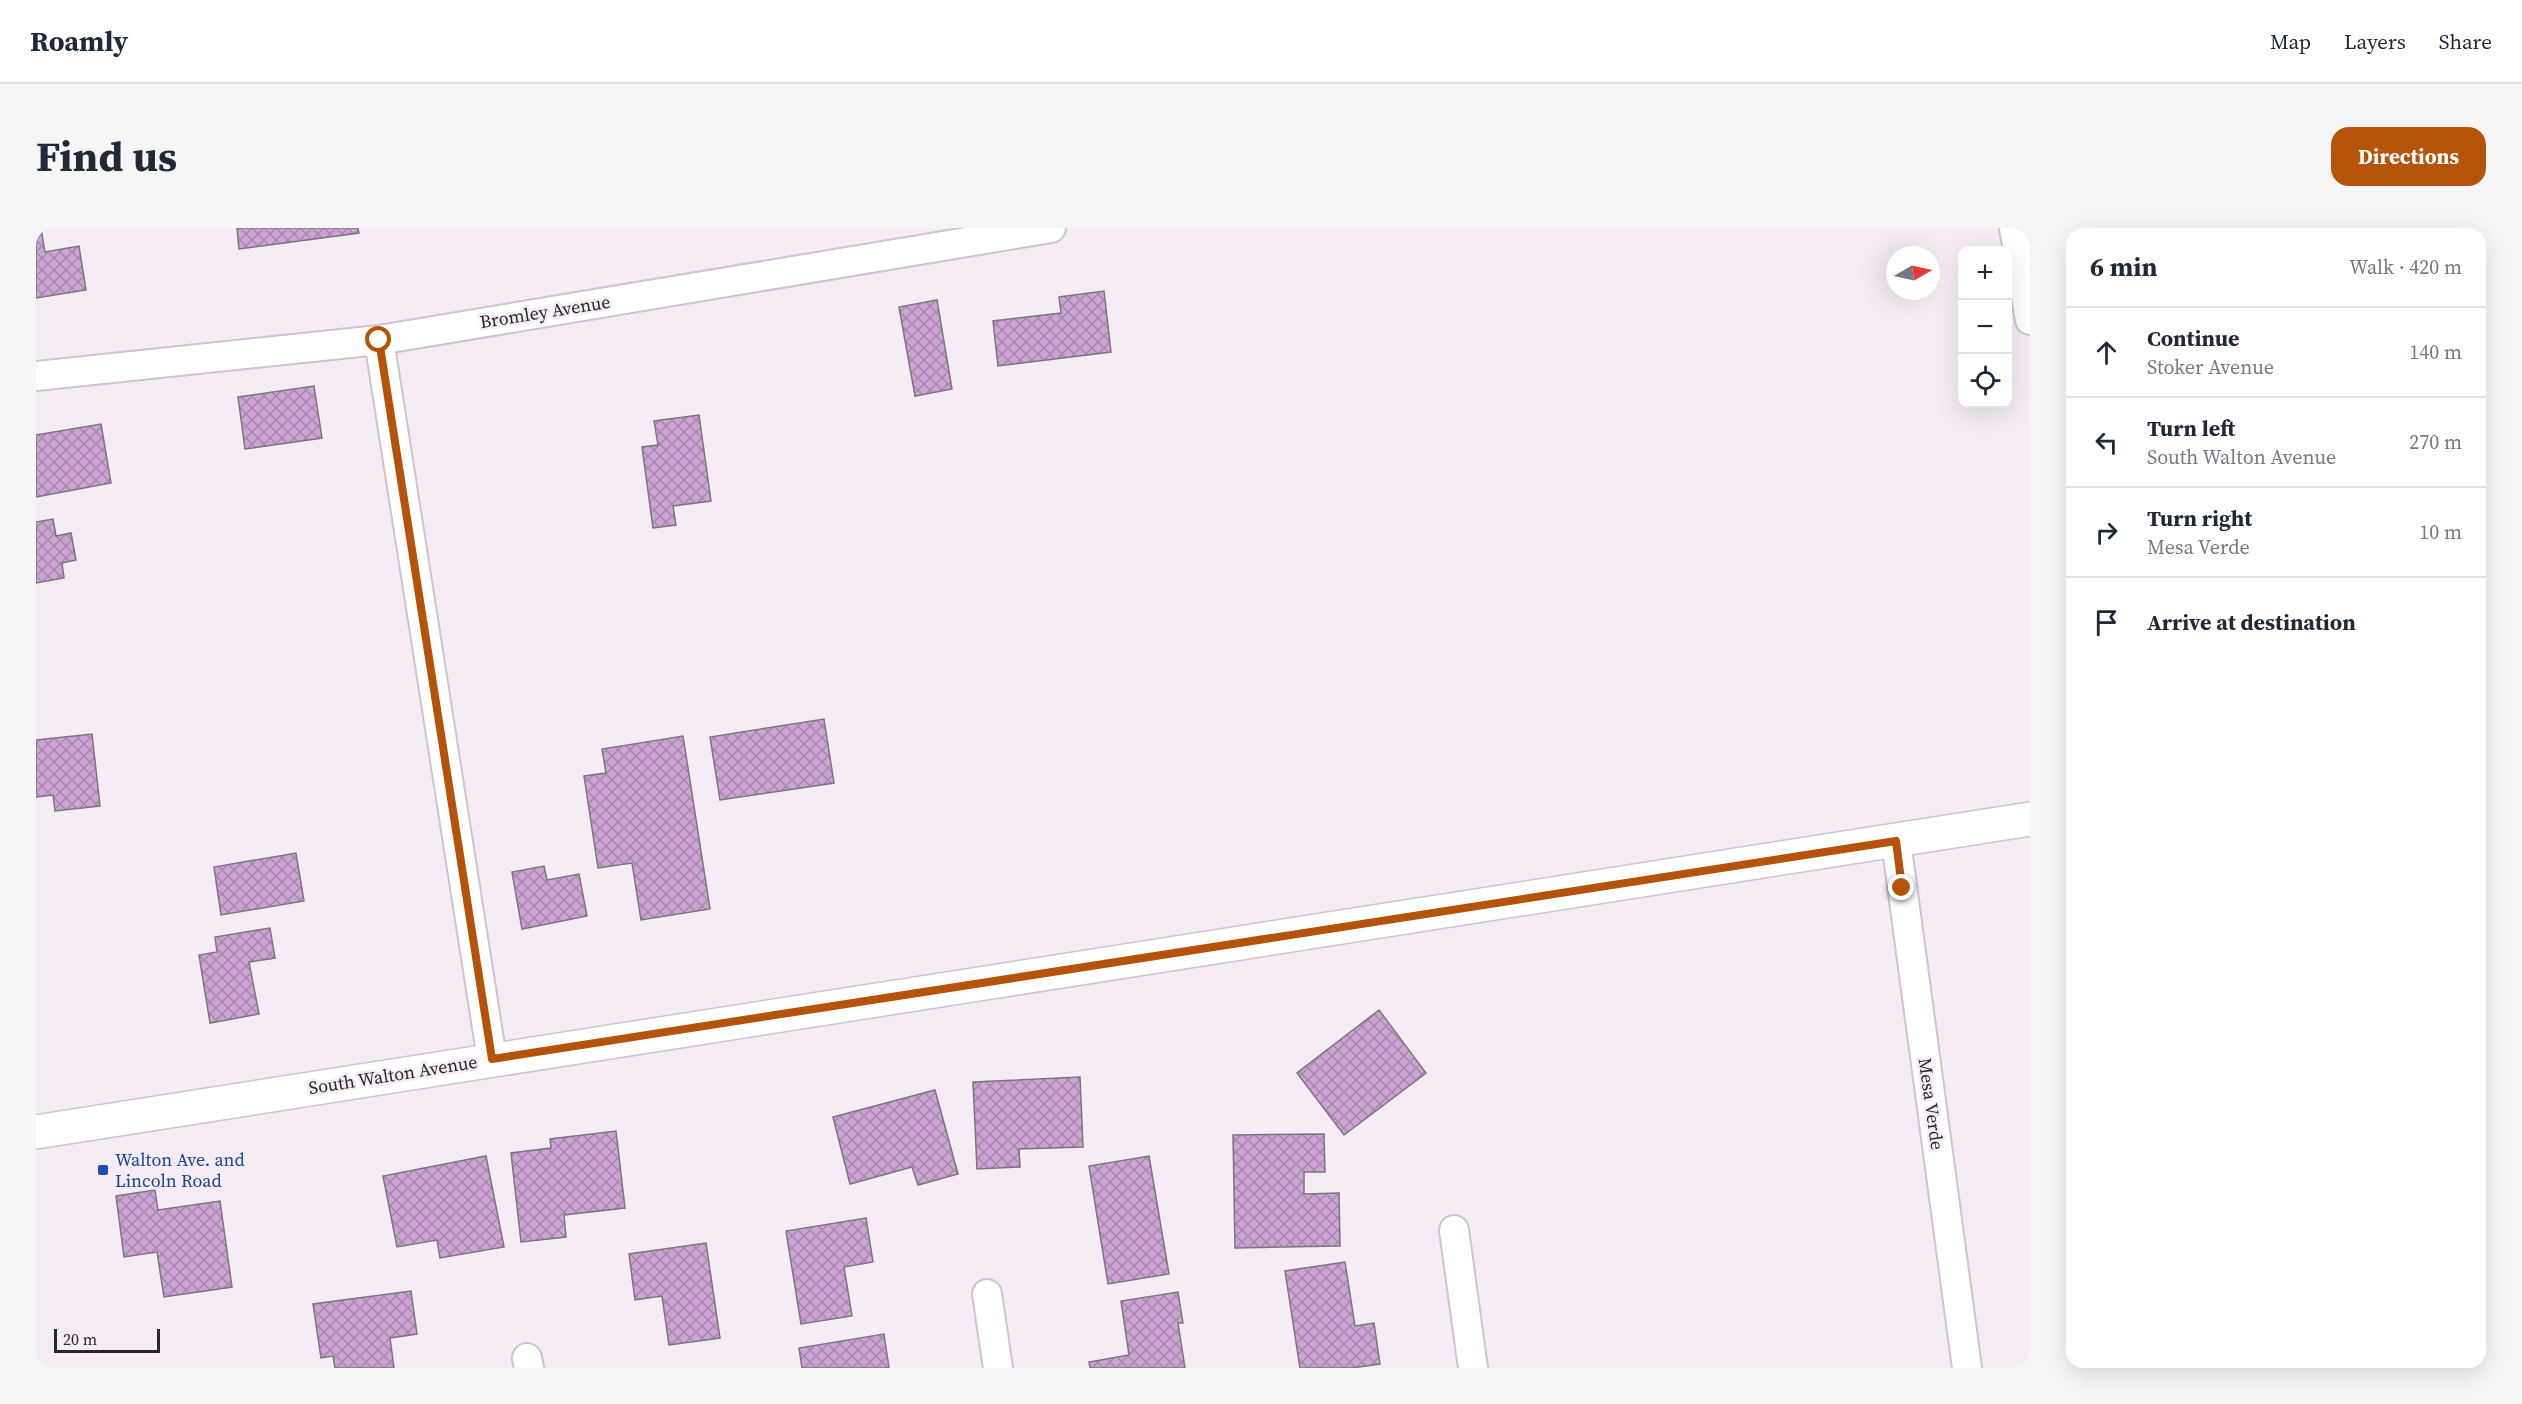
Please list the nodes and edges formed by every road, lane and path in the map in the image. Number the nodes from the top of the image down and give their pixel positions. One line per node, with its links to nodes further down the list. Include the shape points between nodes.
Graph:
1 (1051, 228): 4 (street, Bromley Avenue)
2 (2013, 228): 3 (street)
3 (2030, 320)
4 (379, 340): 5 (street, Bromley Avenue); 8 (street)
5 (36, 376)
6 (2030, 819): 7 (street, South Walton Avenue)
7 (1896, 841): 8 (street, South Walton Avenue); 14 (street, Mesa Verde)
8 (492, 1059): 9 (street, South Walton Avenue)
9 (36, 1131)
10 (1454, 1230): 13 (street)
11 (987, 1294): 12 (street)
12 (998, 1368)
13 (1473, 1368)
14 (1967, 1368)

